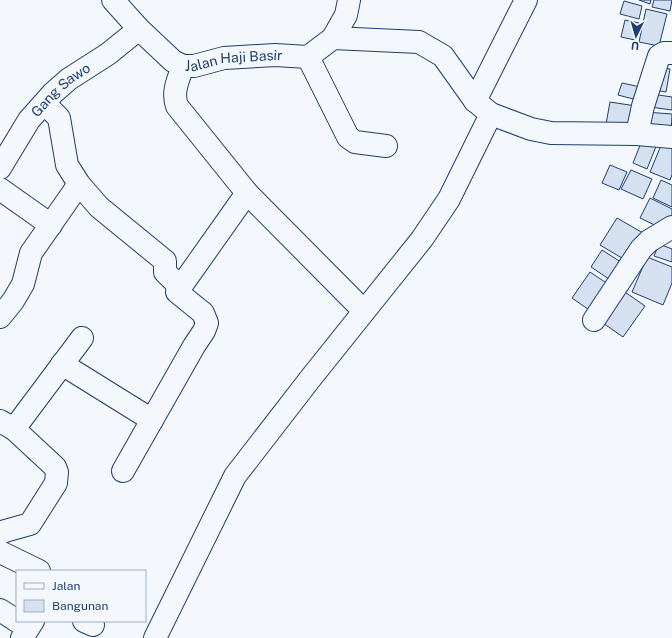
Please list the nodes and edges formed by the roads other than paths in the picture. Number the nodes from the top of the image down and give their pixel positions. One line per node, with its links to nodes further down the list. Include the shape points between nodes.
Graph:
1 (113, 0): 4 (street, Jalan Haji Basir)
2 (349, 0): 5 (street, via 346,15)
3 (526, 0): 10 (street)
4 (139, 29): 8 (street, Jalan Haji Basir, via 173,61); 9 (street, Gang Sawo, via 108,54 69,79)
5 (333, 38): 7 (street); 10 (street, via 419,42 443,56)
6 (672, 53): 11 (street, via 659,56)
7 (308, 57): 8 (street, Jalan Haji Basir, via 275,55 224,58 194,66); 13 (street, via 348,137 355,142)
8 (183, 66): 17 (street, via 175,90 177,106)
9 (45, 104): 14 (street, Gang Sawo, via 30,120); 15 (street, via 59,118 67,165)
10 (483, 108): 11 (street, via 531,129 551,133); 21 (street, via 449,199 422,239)
11 (637, 134): 12 (street)
12 (672, 137)
13 (386, 146)
14 (0, 168)
15 (79, 184): 18 (street); 20 (street, via 99,207 165,261 165,272)
16 (0, 189): 18 (street)
17 (247, 193): 20 (street); 21 (street)
18 (52, 225): 22 (street, via 31,253 23,284)
19 (672, 228): 23 (street, via 642,248)
20 (180, 287): 26 (street, via 177,292 203,313 207,323)
21 (364, 311): 34 (street, via 235,476)
22 (0, 317)
23 (594, 320)
24 (82, 338): 25 (street)
25 (62, 364): 26 (street); 27 (street)
26 (152, 420): 28 (street)
27 (7, 425): 29 (street, via 55,467 57,477 56,483 30,524)
28 (123, 471)
29 (0, 534)
30 (0, 552): 31 (street)
31 (37, 570)
32 (0, 610): 33 (street)
33 (16, 621)
34 (155, 638)

